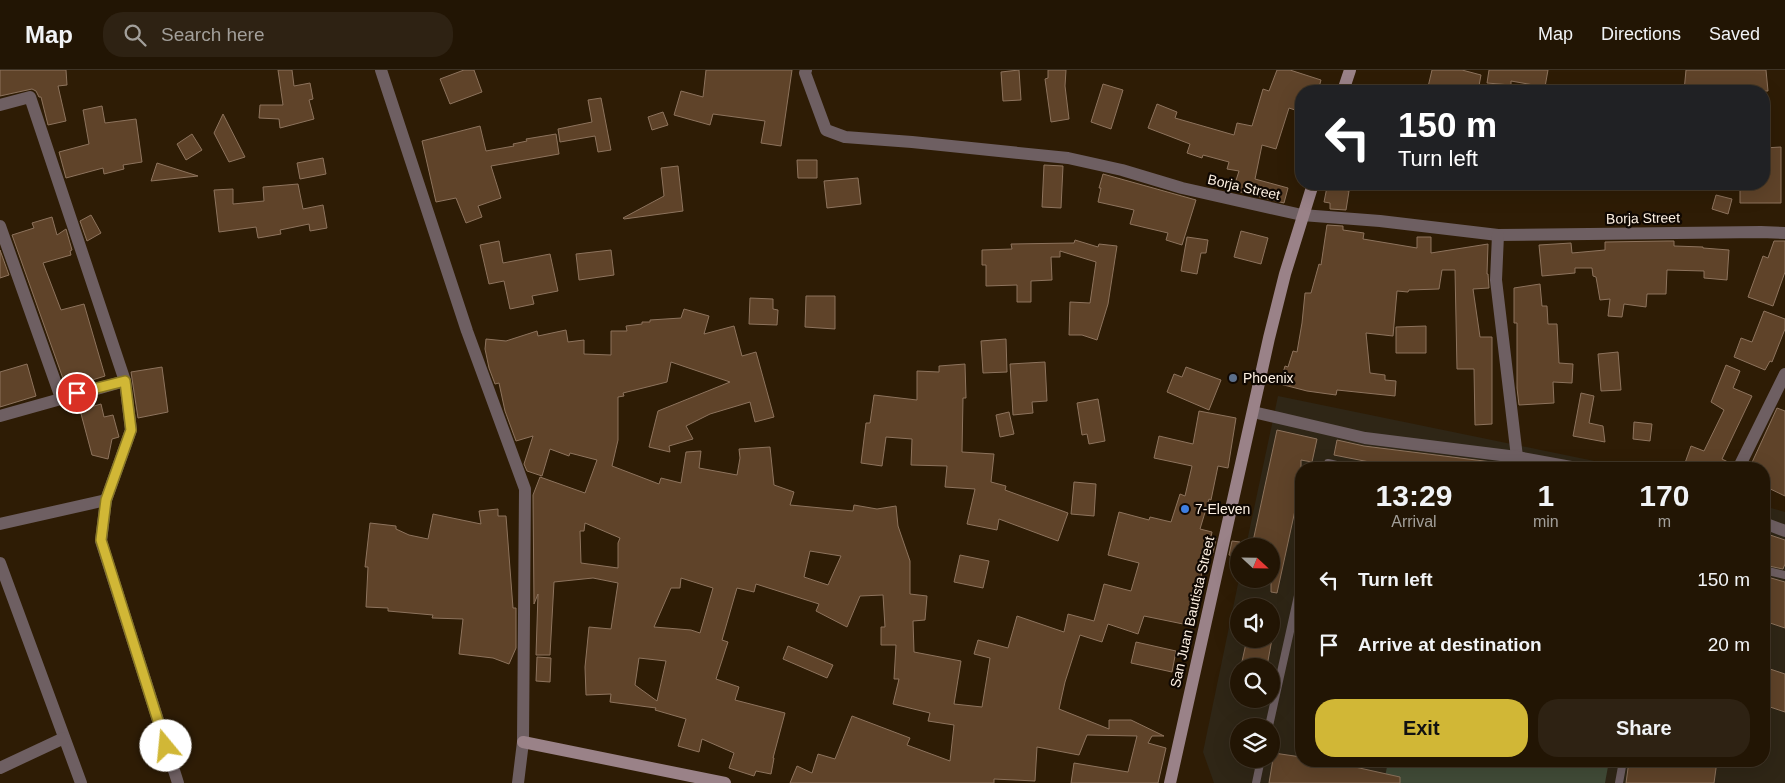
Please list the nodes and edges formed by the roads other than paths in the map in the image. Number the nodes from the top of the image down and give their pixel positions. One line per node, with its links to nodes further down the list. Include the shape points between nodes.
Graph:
1 (381, 70): 29 (street, via 467,331 525,489)
2 (806, 70): 7 (street, Borja Street, via 826,130 845,137 1068,158)
3 (1350, 70): 4 (main road)
4 (1345, 85)
5 (0, 105): 12 (street, via 30,97)
6 (1311, 190): 7 (main road, San Juan Bautista Street)
7 (1302, 215): 10 (street, Borja Street); 14 (main road, San Juan Bautista Street)
8 (0, 226): 13 (street)
9 (1785, 233): 10 (street, Borja Street)
10 (1498, 235): 16 (street, via 1496,280)
11 (1785, 374): 18 (street)
12 (125, 381): 13 (street); 19 (street, via 131,430)
13 (61, 398): 15 (street)
14 (1253, 412): 16 (street, via 1365,438); 37 (main road, San Juan Bautista Street)
15 (0, 416)
16 (1517, 457): 17 (street)
17 (1544, 462)
18 (1741, 462)
19 (106, 500): 20 (street); 34 (street, via 101,540)
20 (0, 524)
21 (1770, 525): 22 (street)
22 (1785, 531)
23 (0, 563): 28 (street)
24 (1770, 571): 25 (lane)
25 (1785, 575)
26 (1295, 608): 27 (lane)
27 (1270, 718)
28 (64, 738): 31 (street); 33 (street)
29 (523, 742): 35 (street); 36 (main road)
30 (1622, 767): 39 (lane)
31 (0, 768)
32 (1259, 768): 38 (lane)
33 (81, 783)
34 (178, 783)
35 (518, 783)
36 (725, 783)
37 (1170, 783)
38 (1256, 783)
39 (1619, 783)

